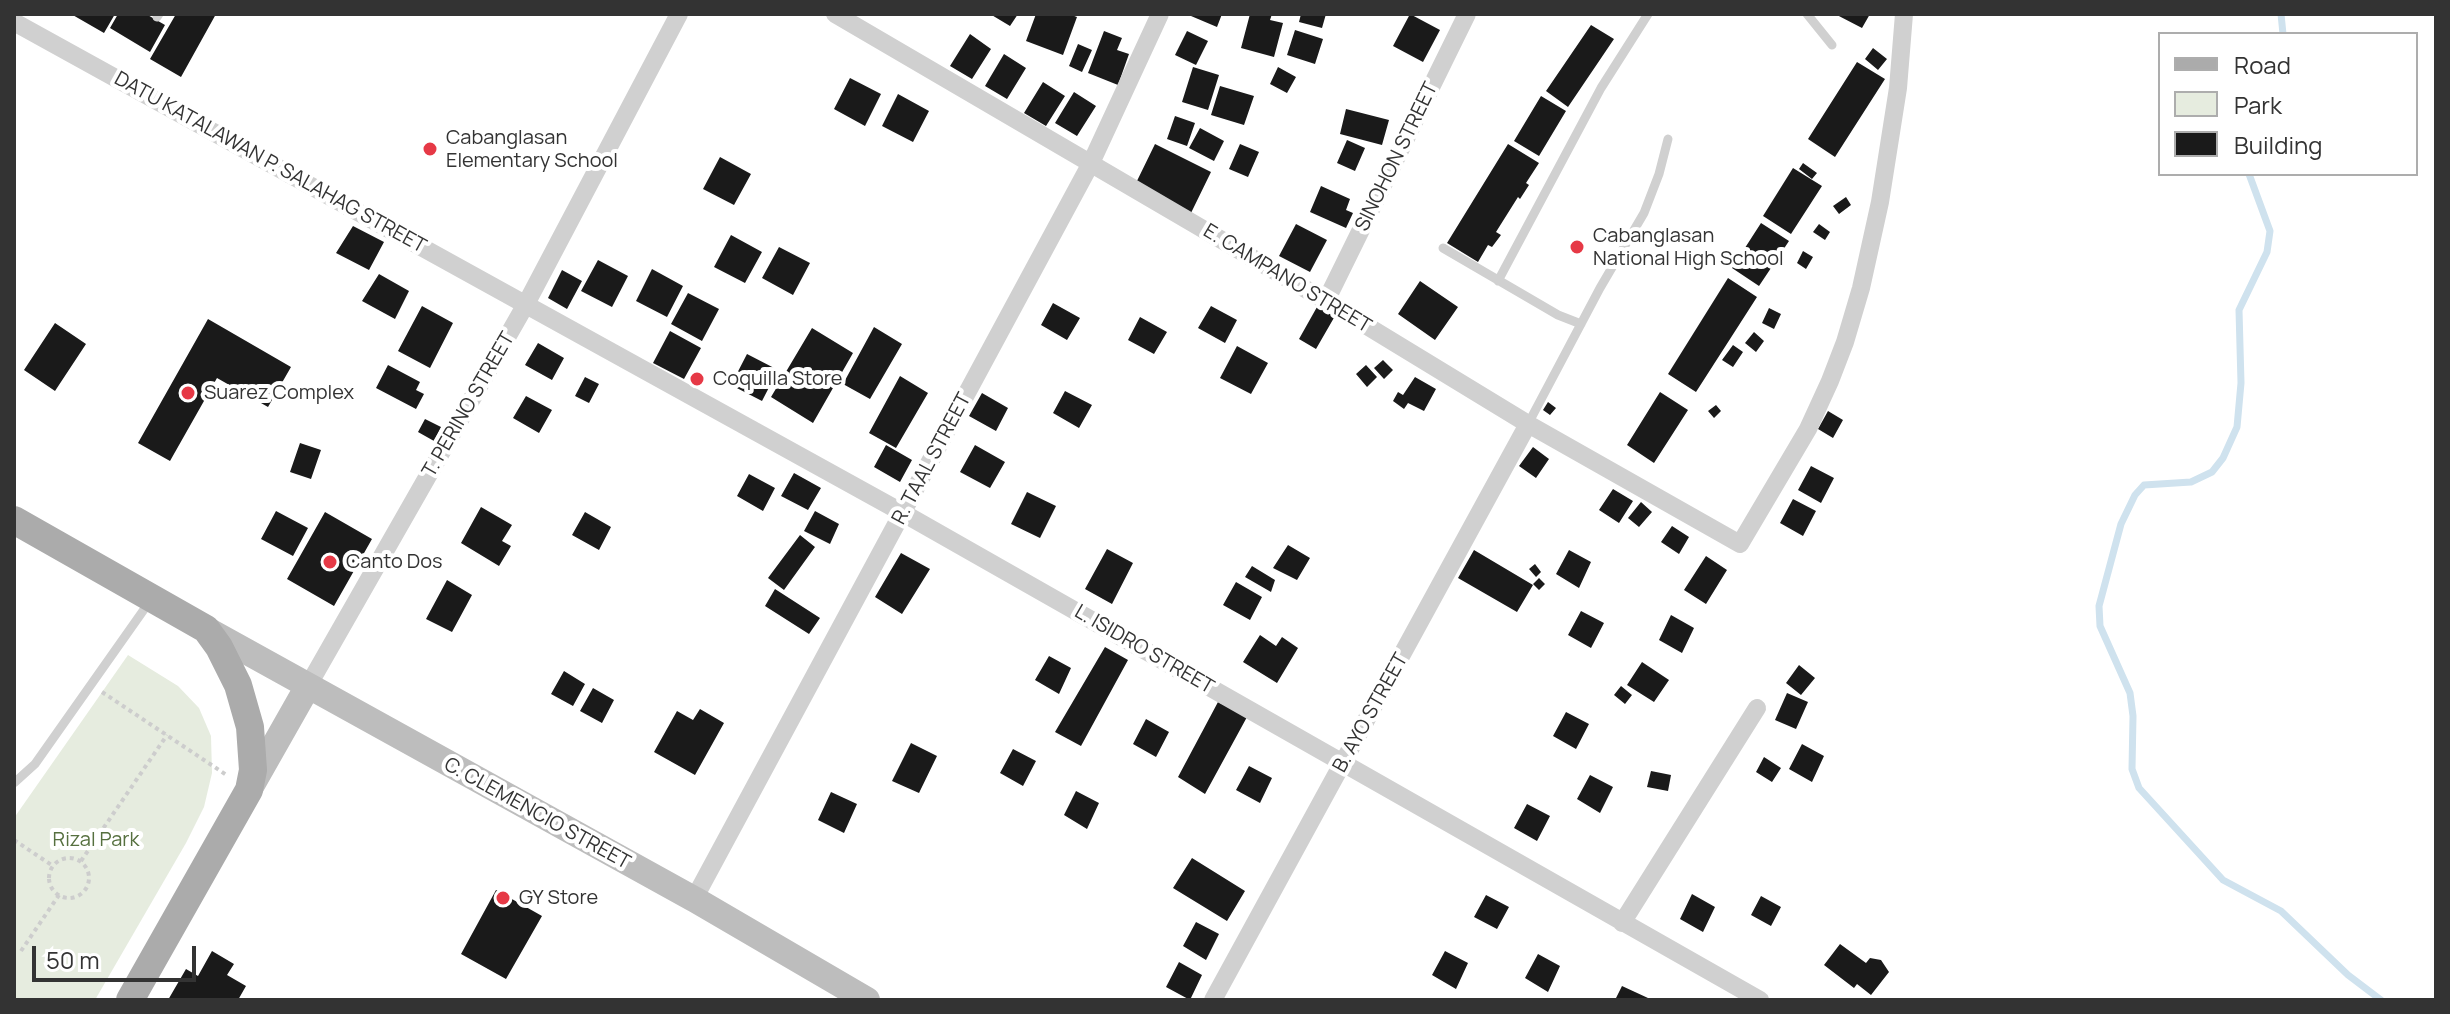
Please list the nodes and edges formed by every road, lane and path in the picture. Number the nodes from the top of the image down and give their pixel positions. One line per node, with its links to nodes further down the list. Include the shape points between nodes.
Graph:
1 (679, 14): 15 (street, T. PERINO STREET)
2 (835, 14): 11 (street, E. CAMPANO STREET)
3 (1160, 14): 11 (street, R. TAAL STREET)
4 (1467, 14): 14 (street, SINOHON STREET)
5 (1648, 14): 13 (lane, via 1601,88)
6 (1807, 14): 9 (lane)
7 (1904, 14): 17 (street, E. CAMPANO STREET, via 1880,202 1845,342 1808,429 1740,544)
8 (14, 22): 15 (street, DATU KATALAWAN P. SALAHAG STREET)
9 (1832, 45)
10 (1668, 139): 16 (lane, via 1644,213)
11 (1091, 163): 14 (street, E. CAMPANO STREET); 18 (street, R. TAAL STREET)
12 (1443, 248): 13 (lane)
13 (1498, 281): 16 (lane)
14 (1326, 301): 17 (street, E. CAMPANO STREET)
15 (526, 304): 18 (street, L. ISIDRO STREET); 23 (street, T. PERINO STREET)
16 (1581, 324): 17 (lane)
17 (1528, 424): 26 (street, B. AYO STREET)
18 (903, 513): 26 (street, L. ISIDRO STREET); 33 (street, R. TAAL STREET)
19 (14, 520): 20 (main road)
20 (152, 598): 21 (main road); 22 (lane)
21 (206, 629): 23 (street, C. CLEMENCIO STREET); 28 (main road, via 245,706 253,748)
22 (90, 684): 25 (path); 27 (lane, via 35,764)
23 (308, 686): 28 (street, T. PERINO STREET); 33 (street, C. CLEMENCIO STREET)
24 (1757, 708): 34 (street)
25 (167, 735): 28 (path); 30 (path)
26 (1343, 765): 34 (street, L. ISIDRO STREET); 38 (street, B. AYO STREET)
27 (14, 783)
28 (249, 790): 36 (main road)
29 (14, 840): 31 (path)
30 (81, 861): 31 (path, via 66,858); 32 (path, via 88,885 76,897)
31 (53, 866): 32 (path, via 50,882)
32 (59, 895): 35 (path)
33 (694, 899): 37 (street, C. CLEMENCIO STREET)
34 (1622, 923): 39 (street, L. ISIDRO STREET)
35 (21, 951)
36 (130, 1000)
37 (867, 1000)
38 (1213, 1000)
39 (1760, 1000)

